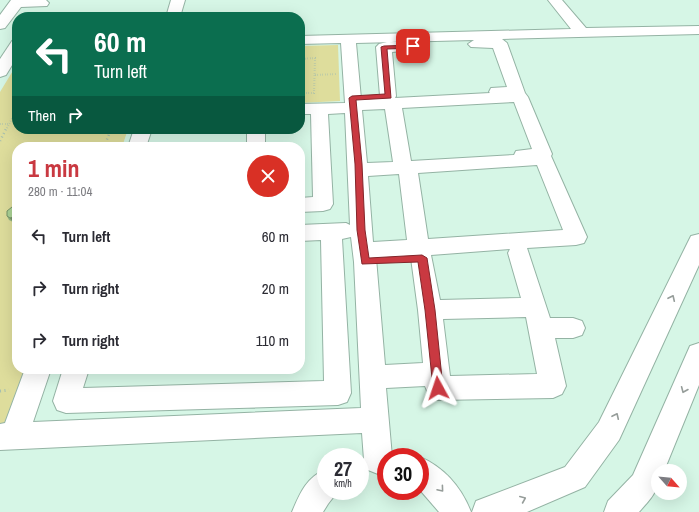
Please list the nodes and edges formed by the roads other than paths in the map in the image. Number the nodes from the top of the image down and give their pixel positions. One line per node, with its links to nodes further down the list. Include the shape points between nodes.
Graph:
1 (178, 0): 6 (street)
2 (556, 0): 9 (street)
3 (17, 2): 4 (street); 7 (street)
4 (43, 2): 5 (street)
5 (36, 12)
6 (175, 12)
7 (0, 25)
8 (699, 30): 9 (street)
9 (583, 34): 10 (street)
10 (348, 39): 11 (street); 15 (street)
11 (305, 40)
12 (12, 46): 13 (street)
13 (0, 72)
14 (390, 100): 14 (street, via 411,96 517,92 499,43 384,47); 15 (street); 18 (street); 18 (street, via 520,97 543,154)
15 (353, 103): 17 (street); 19 (street)
16 (305, 109): 17 (street)
17 (319, 109): 20 (street, via 323,204)
18 (404, 165): 19 (street); 27 (street); 27 (street, via 544,159 576,236)
19 (359, 167): 22 (street)
20 (305, 205)
21 (305, 220): 22 (street)
22 (360, 223): 23 (street); 29 (street)
23 (331, 232): 24 (street); 35 (street, via 338,393 66,401)
24 (305, 233)
25 (699, 242): 45 (street, one-way to 25, via 575,477 609,431)
26 (584, 249): 28 (street)
27 (417, 252): 28 (street); 29 (street); 30 (street)
28 (519, 253): 31 (street)
29 (364, 257): 37 (street)
30 (430, 310): 31 (street); 36 (street)
31 (538, 317): 32 (street); 36 (street, via 552,386 438,388)
32 (573, 328)
33 (699, 354): 46 (street, one-way to 46, via 643,485)
34 (36, 374): 39 (street)
35 (74, 374)
36 (437, 374): 37 (street)
37 (372, 377): 38 (street)
38 (375, 420): 39 (street); 40 (street)
39 (7, 437)
40 (375, 462)
41 (429, 478): 44 (street, one-way to 44, via 450,500)
42 (317, 495): 43 (street)
43 (307, 512)
44 (456, 512)
45 (487, 512)
46 (619, 512)

